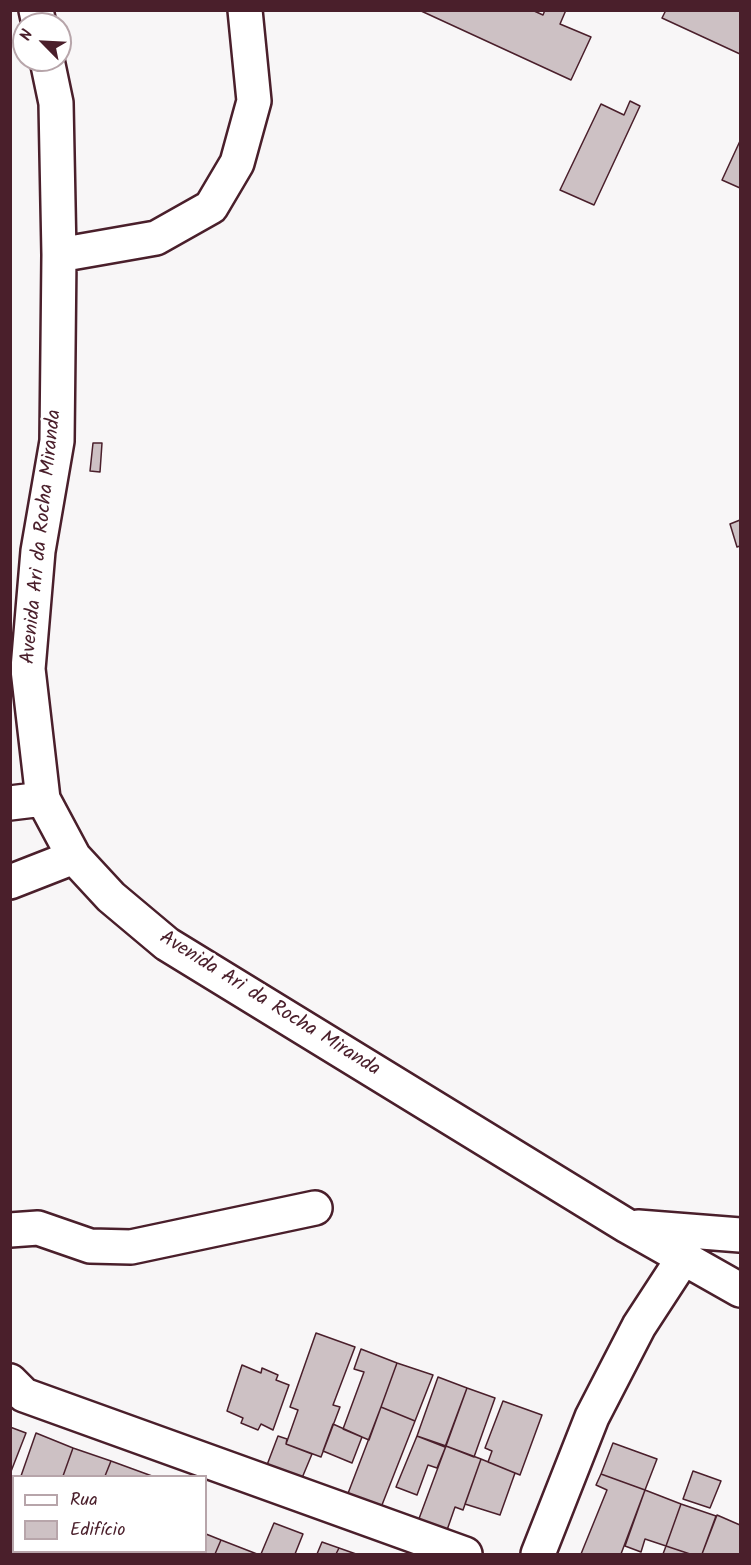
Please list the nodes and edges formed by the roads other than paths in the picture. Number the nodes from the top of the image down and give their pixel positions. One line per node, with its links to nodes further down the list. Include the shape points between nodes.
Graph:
1 (245, 10): 3 (street, via 254,101 237,163 211,207 156,238)
2 (50, 72): 3 (street, Avenida Ari da Rocha Miranda, via 56,103)
3 (59, 255): 4 (street, Avenida Ari da Rocha Miranda, via 57,441 38,550 28,669)
4 (43, 799): 5 (street); 6 (street, Avenida Ari da Rocha Miranda)
5 (10, 803)
6 (74, 857): 7 (street); 9 (street, Avenida Ari da Rocha Miranda, via 111,897 167,944)
7 (10, 882)
8 (315, 1208): 10 (street, via 131,1247 90,1246 38,1228)
9 (627, 1226): 11 (street); 12 (street, Avenida Ari da Rocha Miranda)
10 (10, 1230)
11 (741, 1235)
12 (684, 1257): 13 (street, Avenida Ari da Rocha Miranda); 16 (street, via 639,1326 592,1417)
13 (741, 1290)
14 (10, 1381): 15 (street, via 24,1395)
15 (465, 1554)
16 (538, 1554)

